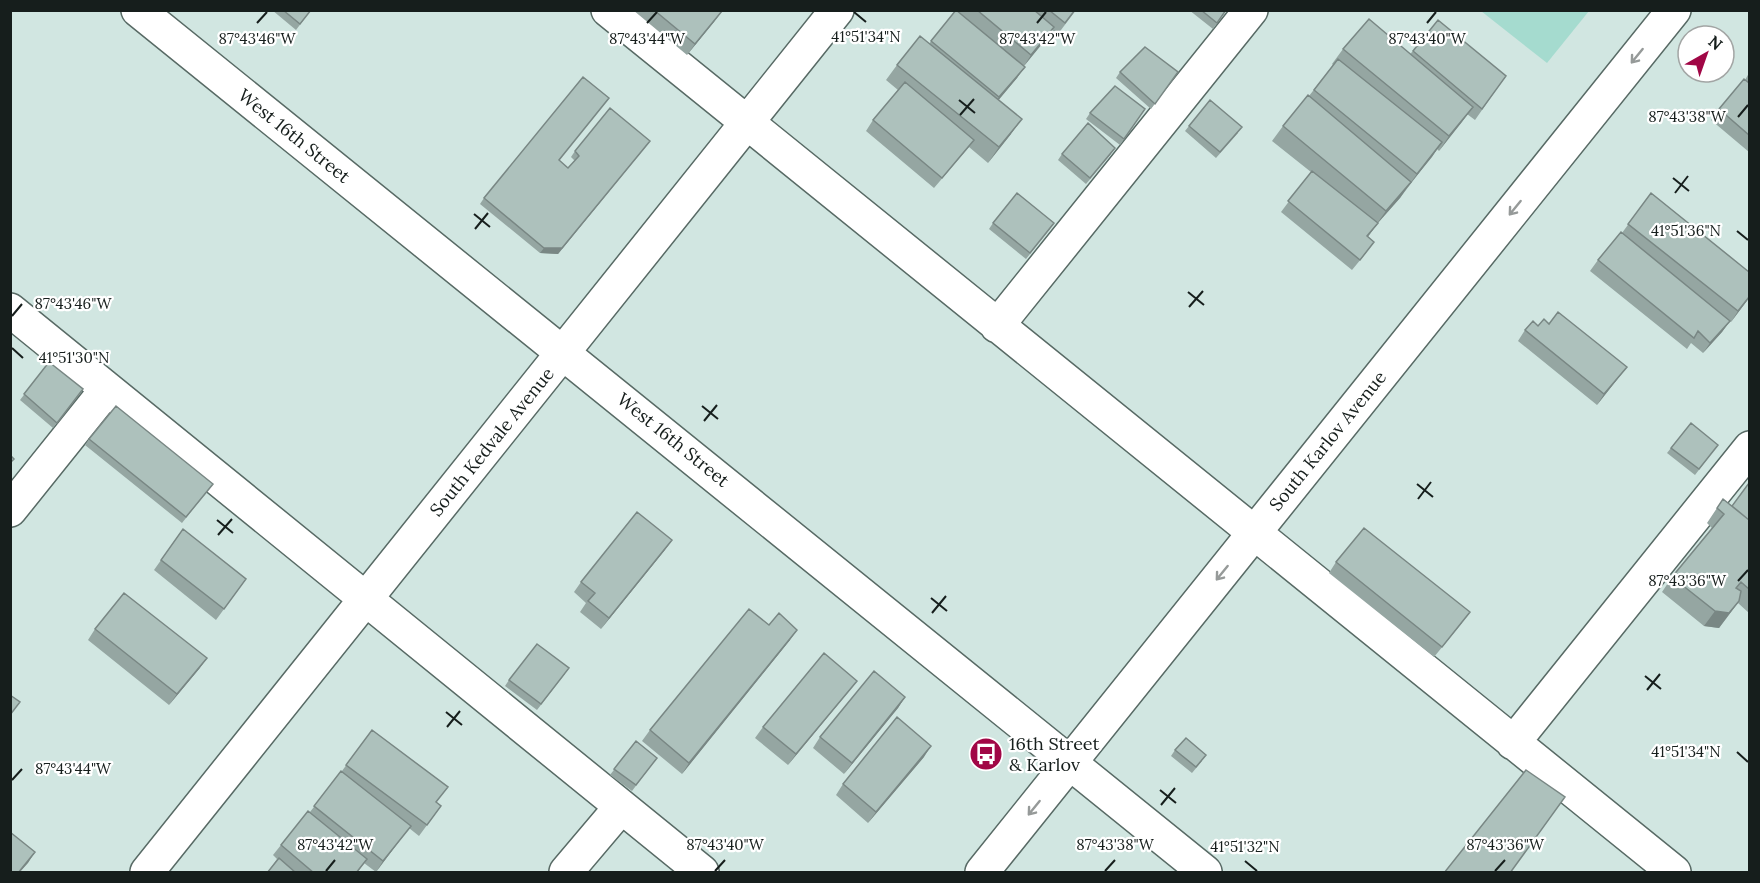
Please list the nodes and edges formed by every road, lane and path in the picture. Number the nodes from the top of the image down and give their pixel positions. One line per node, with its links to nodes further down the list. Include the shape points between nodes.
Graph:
1 (138, 10): 9 (street, West 16th Street)
2 (608, 10): 6 (street)
3 (837, 10): 6 (street, South Kedvale Avenue)
4 (1251, 10): 8 (street)
5 (1674, 10): 13 (street, South Karlov Avenue, one-way to 13)
6 (747, 123): 8 (street); 9 (street, South Kedvale Avenue)
7 (10, 310): 10 (street)
8 (997, 326): 13 (street)
9 (564, 352): 14 (street, South Kedvale Avenue); 16 (street, West 16th Street)
10 (107, 389): 12 (street); 14 (street)
11 (1749, 448): 15 (street)
12 (10, 510)
13 (1254, 533): 15 (street); 16 (street, South Karlov Avenue, one-way to 16)
14 (366, 599): 17 (street); 18 (street, South Kedvale Avenue)
15 (1513, 743): 23 (street)
16 (1070, 762): 21 (street, South Karlov Avenue, one-way to 21); 22 (street, West 16th Street)
17 (621, 807): 19 (street); 20 (street)
18 (147, 873)
19 (567, 873)
20 (702, 873)
21 (982, 873)
22 (1205, 873)
23 (1674, 873)

